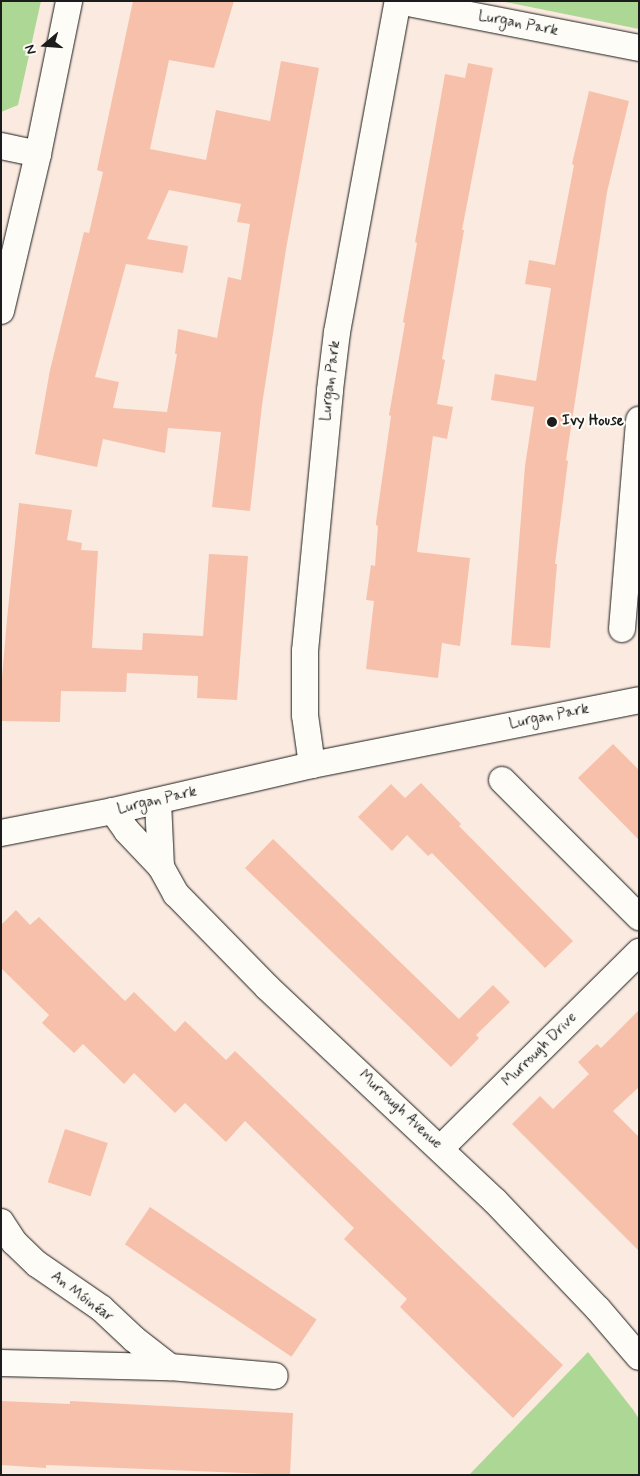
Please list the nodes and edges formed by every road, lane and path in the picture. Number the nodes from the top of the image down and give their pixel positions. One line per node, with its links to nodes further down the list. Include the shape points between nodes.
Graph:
1 (69, 1): 5 (street)
2 (398, 1): 3 (street, Lurgan Park); 10 (street, Lurgan Park, via 339,323 330,390 305,651 304,715)
3 (639, 48)
4 (1, 146): 5 (street)
5 (38, 154): 6 (street)
6 (1, 311)
7 (639, 420): 8 (street)
8 (622, 629)
9 (639, 700): 10 (street, Lurgan Park)
10 (312, 765): 12 (street, Lurgan Park)
11 (502, 780): 16 (street)
12 (158, 801): 13 (street, Lurgan Park); 15 (street, Murrough Avenue)
13 (113, 811): 14 (street, Lurgan Park); 15 (street, Murrough Avenue)
14 (1, 834)
15 (161, 867): 18 (street, Murrough Avenue, via 176,894 267,987)
16 (639, 917)
17 (639, 952): 18 (street, Murrough Drive)
18 (442, 1148): 20 (street, Murrough Avenue, via 535,1242)
19 (1, 1222): 22 (street, An Móinéar, via 14,1242 37,1264 101,1308)
20 (639, 1357)
21 (1, 1363): 22 (street)
22 (170, 1367): 23 (street)
23 (275, 1376)

